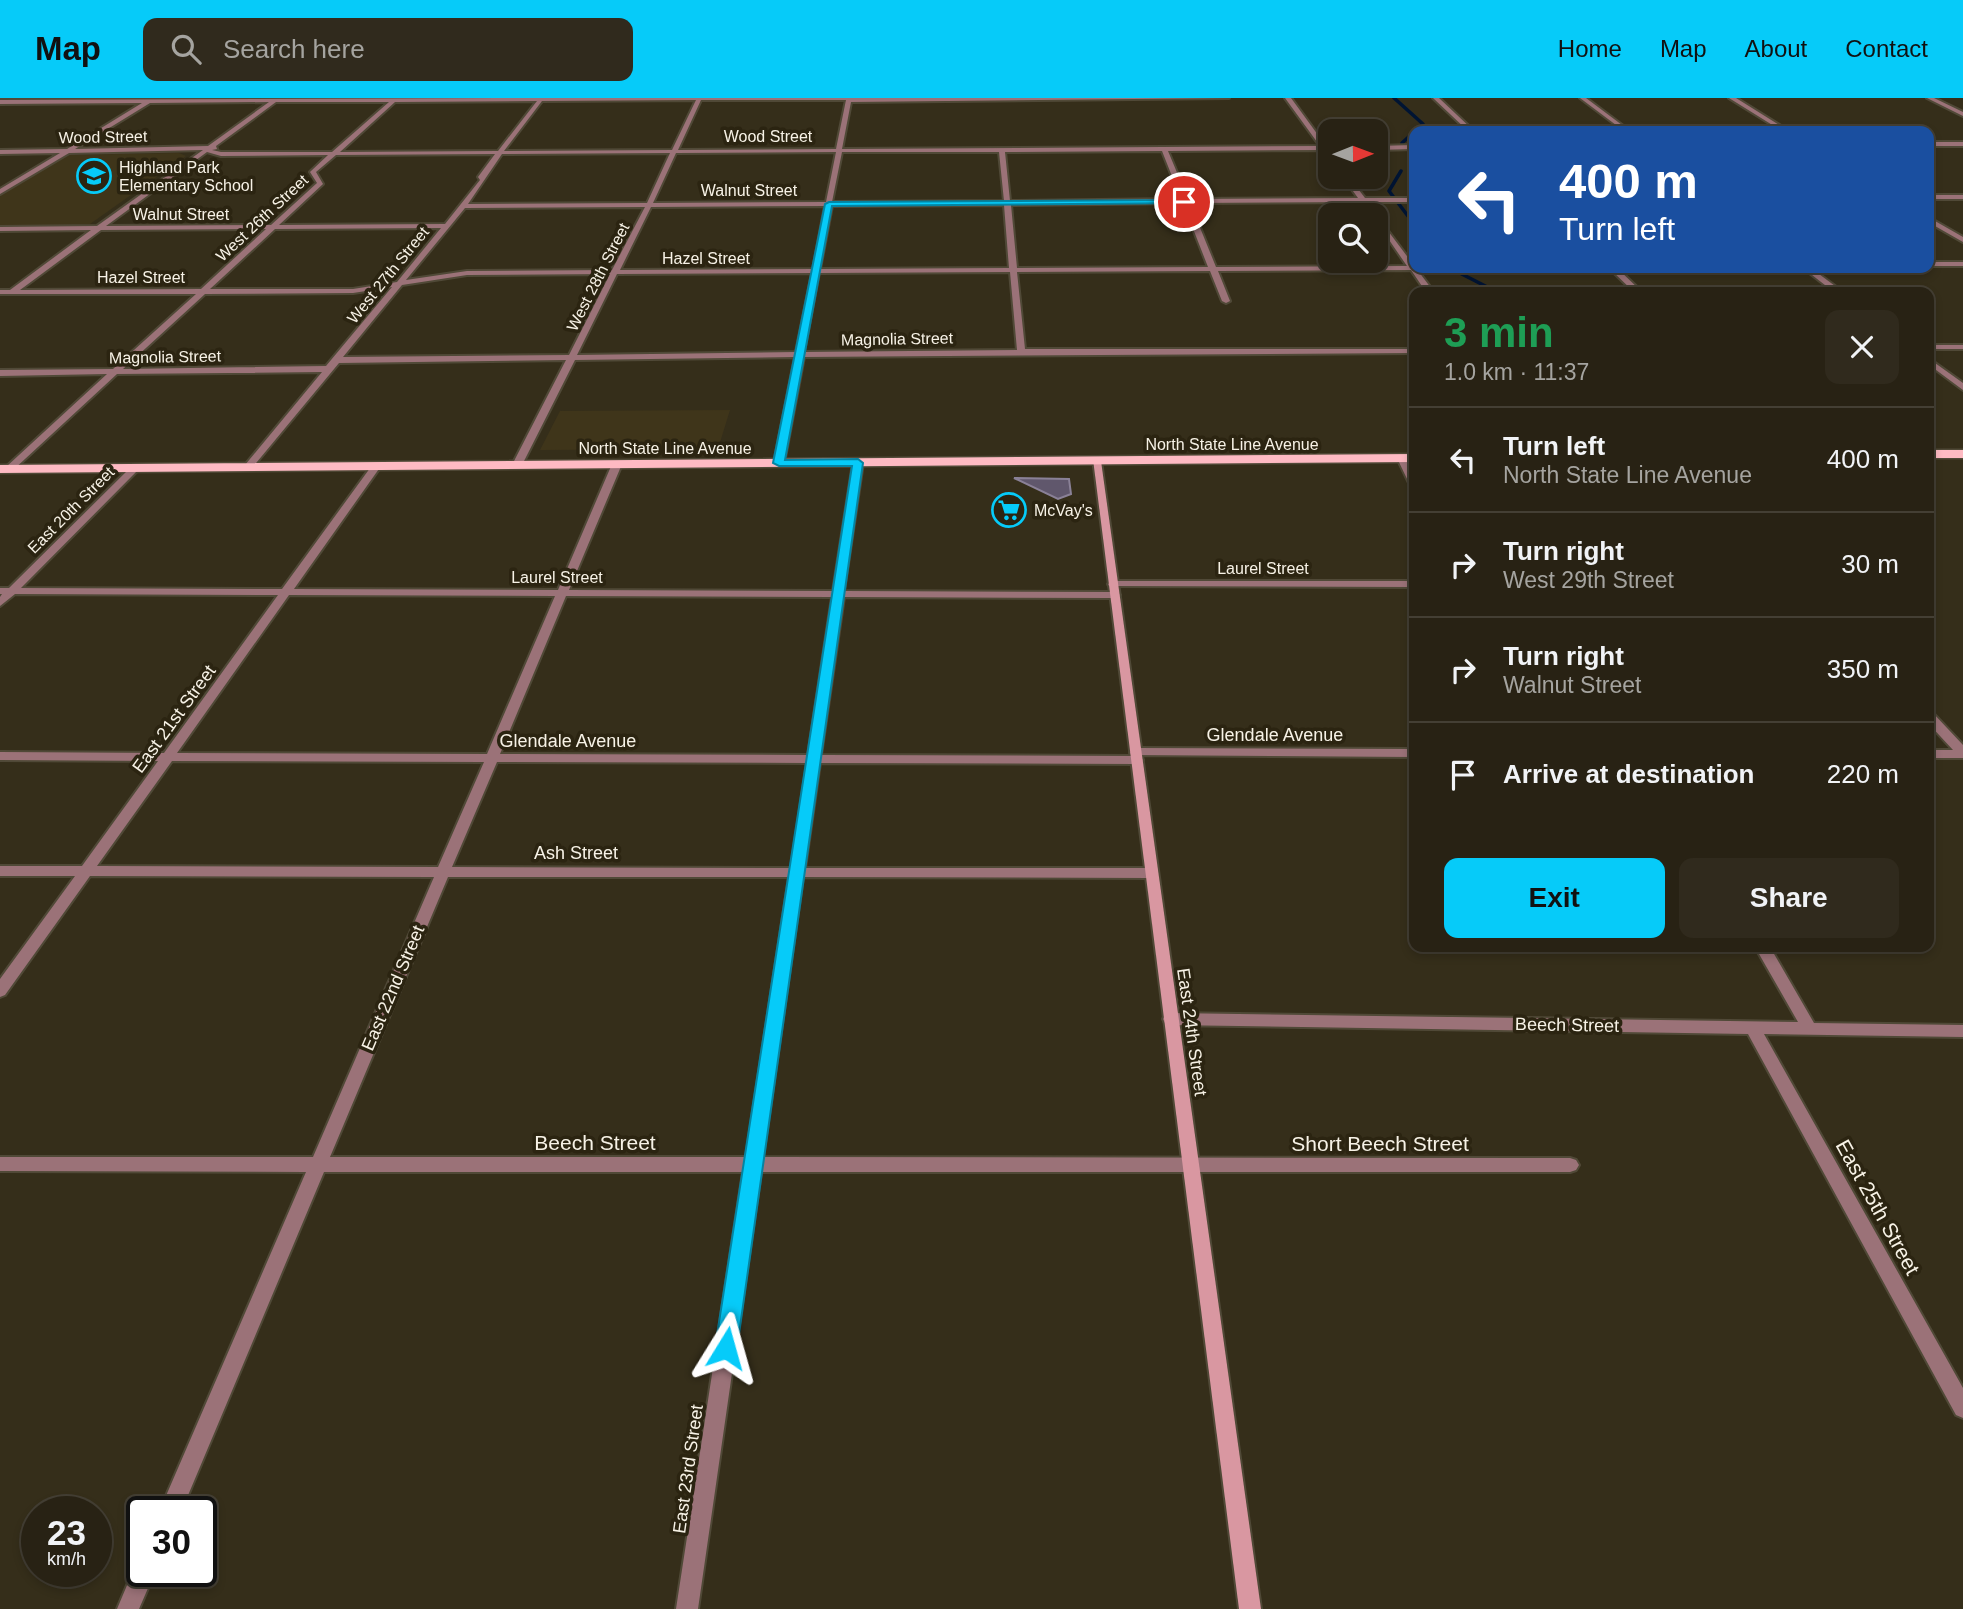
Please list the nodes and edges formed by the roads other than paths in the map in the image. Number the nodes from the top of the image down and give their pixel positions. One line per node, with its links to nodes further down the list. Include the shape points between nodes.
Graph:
1 (1141, 98): 2 (street); 12 (street)
2 (1226, 98)
3 (1288, 98): 22 (street)
4 (1436, 98): 19 (street)
5 (1583, 98): 20 (street)
6 (1732, 98): 21 (street)
7 (1930, 98): 18 (street)
8 (378, 99): 14 (street); 15 (street)
9 (542, 99): 10 (street); 15 (street); 29 (street, West 27th Street)
10 (699, 99): 11 (street); 34 (street, West 28th Street)
11 (849, 99): 12 (street); 33 (street)
12 (994, 99)
13 (179, 100): 14 (street); 17 (street)
14 (274, 101): 40 (street)
15 (393, 101): 31 (street, West 26th Street)
16 (0, 102): 17 (street)
17 (148, 102): 42 (street)
18 (1963, 114)
19 (1466, 126)
20 (1620, 126)
21 (1778, 126)
22 (1318, 136)
23 (827, 142): 33 (street, Wood Street)
24 (521, 143): 29 (street)
25 (625, 143): 34 (street, Wood Street)
26 (718, 143): 34 (street, Wood Street)
27 (397, 144): 31 (street, Wood Street)
28 (494, 144): 29 (street)
29 (508, 144): 43 (street, West 27th Street)
30 (1963, 144): 32 (street)
31 (342, 145): 40 (street, Wood Street, via 230,145); 44 (street, West 26th Street)
32 (1934, 145)
33 (840, 146): 34 (street, Wood Street); 38 (street, Wood Street); 53 (street)
34 (675, 147): 43 (street, Wood Street); 54 (street, West 28th Street)
35 (1409, 147): 37 (street)
36 (1318, 148): 39 (street, Wood Street)
37 (1388, 148)
38 (1002, 149): 39 (street, Wood Street); 52 (street)
39 (1164, 149): 51 (street)
40 (206, 150): 42 (street, Wood Street); 44 (street, Wood Street, via 221,154); 60 (street)
41 (0, 152): 42 (street, Wood Street)
42 (66, 152): 46 (street)
43 (501, 152): 44 (street, Wood Street); 55 (street, West 27th Street)
44 (333, 153): 58 (street, West 26th Street, via 313,172 321,183)
45 (1354, 189): 49 (street)
46 (0, 192)
47 (1934, 197): 48 (street)
48 (1963, 197)
49 (1363, 201): 50 (street, Walnut Street); 51 (street, Walnut Street)
50 (1409, 201)
51 (1184, 202): 52 (street, Walnut Street); 67 (street)
52 (1007, 203): 53 (street, Walnut Street); 68 (street)
53 (829, 204): 54 (street, Walnut Street); 70 (street)
54 (649, 205): 55 (street, Walnut Street); 69 (street, West 28th Street)
55 (463, 206): 57 (street, West 27th Street)
56 (1934, 223): 62 (street)
57 (446, 226): 58 (street, Walnut Street); 73 (street, West 27th Street)
58 (274, 227): 60 (street, Walnut Street); 76 (street, West 26th Street)
59 (0, 229): 60 (street, Walnut Street)
60 (97, 229): 78 (street)
61 (1388, 234): 63 (street)
62 (1963, 240)
63 (1409, 263)
64 (1934, 264): 65 (street)
65 (1963, 264)
66 (1409, 268): 67 (street, Hazel Street)
67 (1213, 269): 68 (street, Hazel Street); 80 (street)
68 (1013, 270): 70 (street, Hazel Street); 84 (street)
69 (615, 272): 70 (street, Hazel Street); 73 (street, Hazel Street, via 467,273); 86 (street, West 28th Street)
70 (816, 272): 85 (street)
71 (1618, 273): 74 (street)
72 (1814, 273): 75 (street)
73 (400, 283): 76 (street, Hazel Street, via 353,291); 87 (street, West 27th Street)
74 (1633, 287)
75 (1832, 287)
76 (204, 291): 78 (street, Hazel Street); 90 (street, West 26th Street)
77 (0, 292): 78 (street, Hazel Street)
78 (11, 292): 79 (street)
79 (0, 300)
80 (1226, 301)
81 (1934, 347): 82 (street)
82 (1963, 347)
83 (1409, 351): 84 (street, Magnolia Street)
84 (1021, 352): 85 (street, Magnolia Street)
85 (800, 354): 86 (street, Magnolia Street); 97 (street)
86 (572, 357): 87 (street, Magnolia Street); 100 (street, West 28th Street)
87 (338, 360): 89 (street, West 27th Street)
88 (1934, 365): 92 (street)
89 (330, 369): 90 (street, Magnolia Street); 102 (street, West 27th Street)
90 (115, 372): 91 (street, Magnolia Street); 104 (street, West 26th Street)
91 (0, 373)
92 (1963, 387)
93 (1934, 454): 94 (main road)
94 (1963, 454)
95 (1408, 458): 96 (main road, North State Line Avenue)
96 (1096, 461): 98 (main road, North State Line Avenue); 106 (main road, East 24th Street)
97 (779, 463): 98 (main road, North State Line Avenue); 99 (main road, North State Line Avenue)
98 (858, 463): 110 (street, East 23rd Street)
99 (617, 464): 100 (main road, North State Line Avenue); 109 (street, East 22nd Street)
100 (517, 465): 101 (main road, North State Line Avenue)
101 (376, 466): 102 (main road, North State Line Avenue); 108 (street, East 21st Street)
102 (248, 467): 103 (main road, North State Line Avenue)
103 (135, 468): 104 (main road, North State Line Avenue); 107 (street, East 20th Street)
104 (5, 469)
105 (1409, 583): 106 (street, Laurel Street)
106 (1114, 590): 110 (street, Laurel Street); 117 (main road, East 24th Street)
107 (6, 591): 108 (street, Laurel Street); 111 (street, East 20th Street)
108 (286, 592): 109 (street, Laurel Street); 118 (street, East 21st Street)
109 (562, 593): 110 (street, Laurel Street); 119 (street, East 22nd Street)
110 (838, 594): 120 (street, East 23rd Street)
111 (0, 603)
112 (1934, 722): 114 (street)
113 (1409, 753): 117 (street, Glendale Avenue)
114 (1963, 753): 115 (street)
115 (1934, 754)
116 (0, 756): 118 (street, Glendale Avenue)
117 (1136, 756): 120 (street, Glendale Avenue); 125 (main road, East 24th Street)
118 (168, 757): 119 (street, Glendale Avenue); 122 (street, East 21st Street)
119 (492, 758): 120 (street, Glendale Avenue); 123 (street, East 22nd Street)
120 (813, 759): 124 (street, East 23rd Street)
121 (0, 871): 122 (street, Ash Street)
122 (86, 871): 123 (street, Ash Street); 127 (street, East 21st Street)
123 (443, 872): 124 (street, Ash Street); 133 (street, East 22nd Street)
124 (797, 872): 125 (street, Ash Street); 134 (street, East 23rd Street)
125 (1152, 873): 128 (main road, East 24th Street)
126 (1766, 952): 130 (street)
127 (0, 991)
128 (1171, 1019): 129 (street, Beech Street); 136 (main road, East 24th Street)
129 (1753, 1028): 130 (street, Beech Street); 137 (street, East 25th Street)
130 (1810, 1029): 131 (street, Beech Street)
131 (1963, 1031)
132 (0, 1164): 133 (street, Beech Street)
133 (318, 1164): 134 (street, Beech Street); 138 (street, East 22nd Street)
134 (753, 1165): 136 (street, Beech Street); 141 (street, East 23rd Street)
135 (1570, 1165): 136 (street, Short Beech Street)
136 (1191, 1166): 142 (main road, East 24th Street)
137 (1963, 1408)
138 (177, 1496)
139 (138, 1587): 140 (street)
140 (128, 1609)
141 (687, 1609)
142 (1250, 1609)

